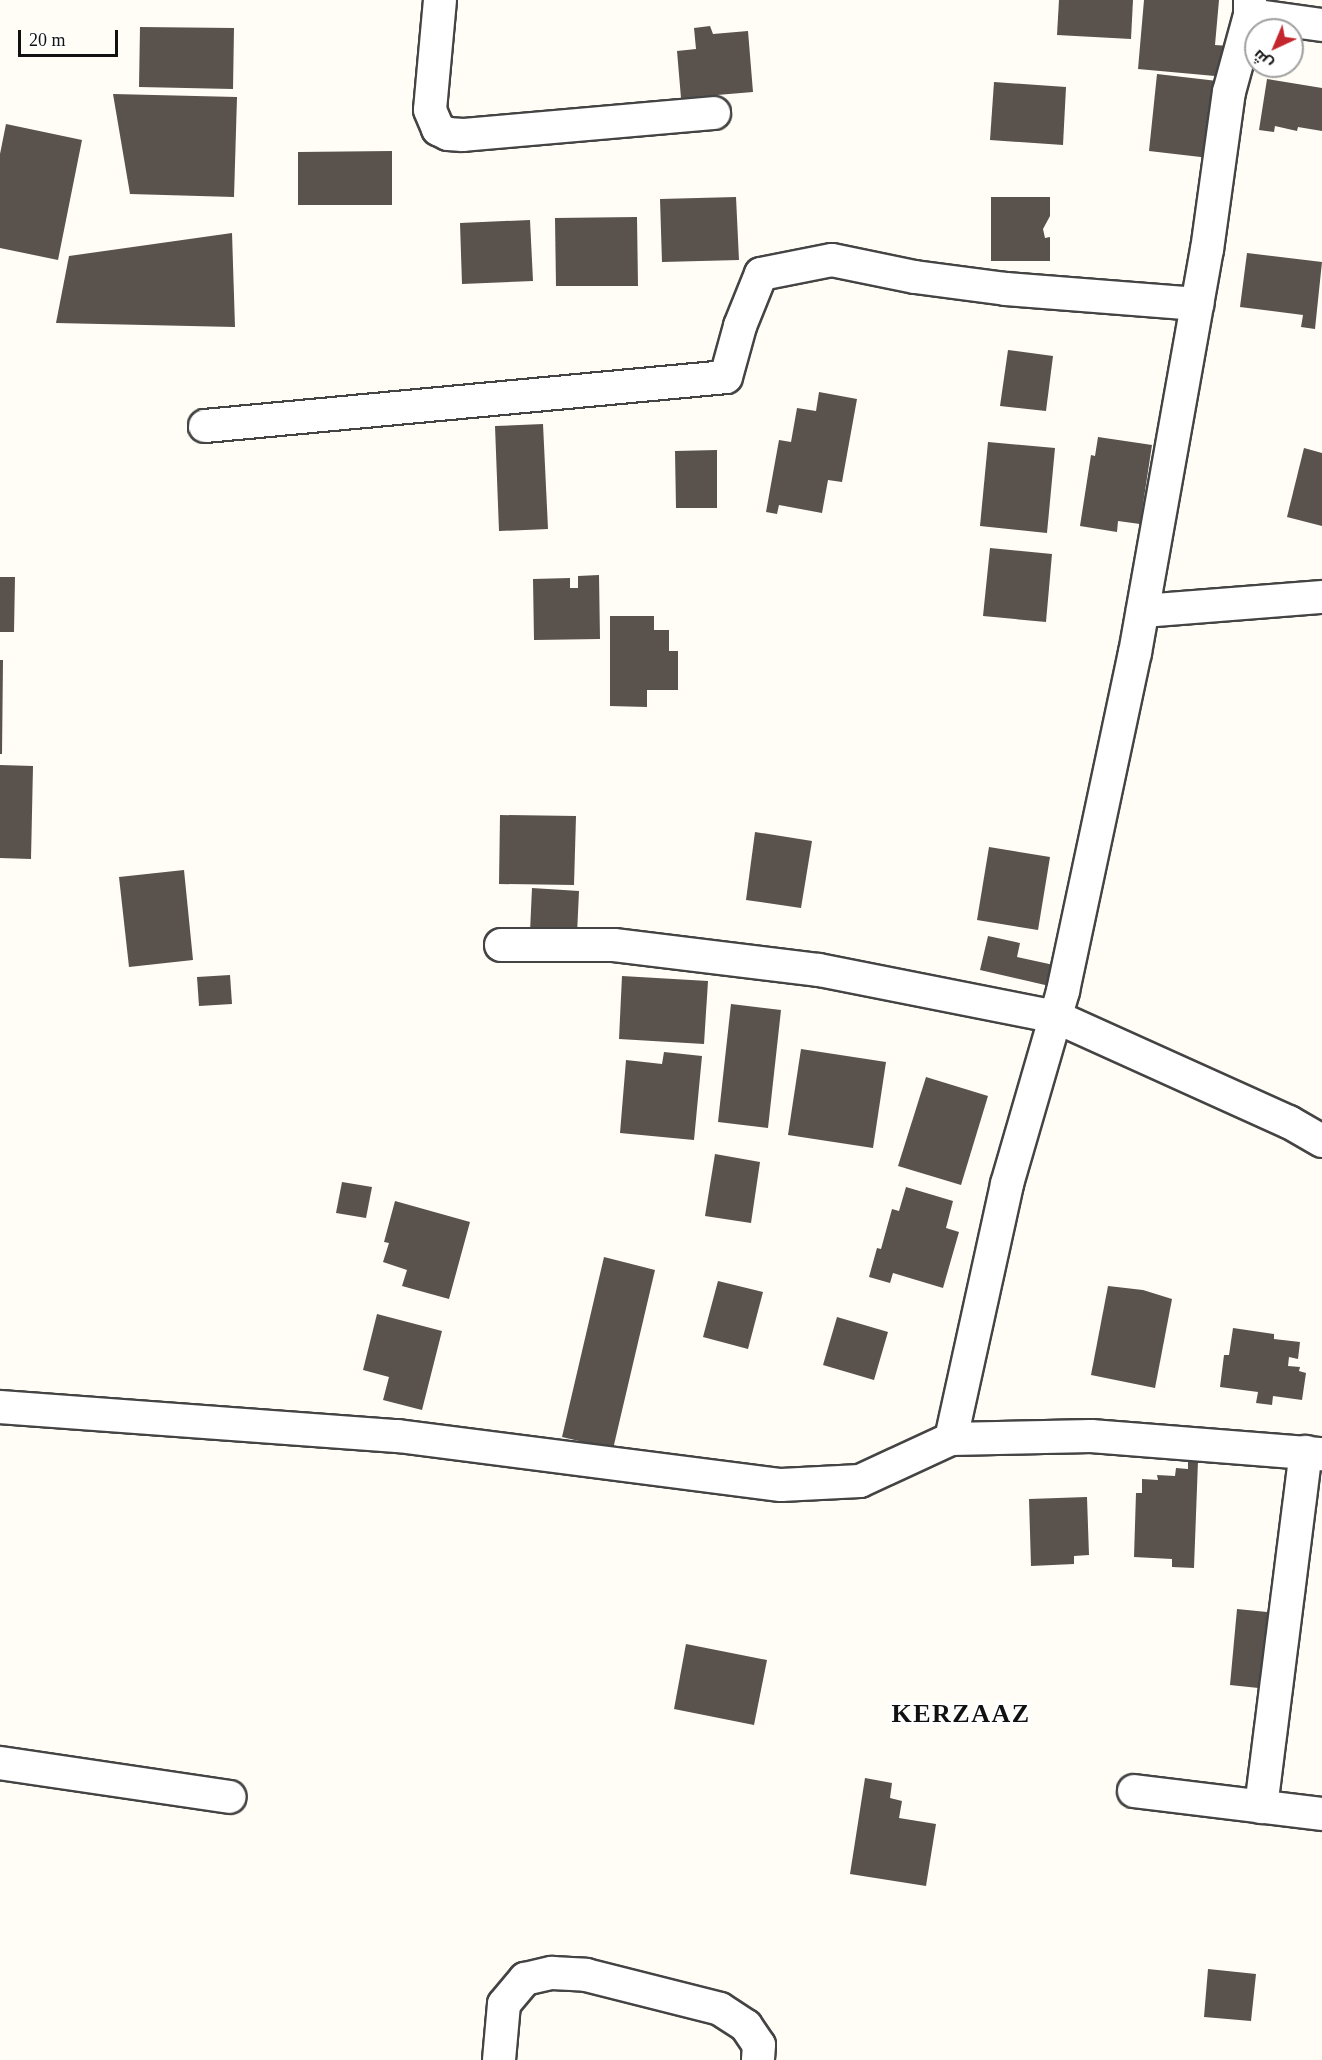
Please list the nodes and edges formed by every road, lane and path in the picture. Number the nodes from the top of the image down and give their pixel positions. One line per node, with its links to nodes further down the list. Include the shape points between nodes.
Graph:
1 (440, 0): 4 (street, via 430,110 438,129 448,134)
2 (1250, 8): 3 (street); 5 (street, via 1229,92)
3 (1322, 25)
4 (714, 112)
5 (1197, 303): 6 (street, via 915,278 832,260 761,274 740,326 726,377); 8 (street)
6 (205, 426)
7 (1322, 597): 8 (street)
8 (1143, 610): 10 (street)
9 (501, 945): 10 (street, via 614,945 819,970)
10 (1056, 1017): 11 (street, via 1289,1122); 13 (street, via 1006,1184)
11 (1322, 1141)
12 (0, 1407): 13 (street, via 398,1436 781,1485 860,1481)
13 (951, 1439): 14 (street, via 1091,1436)
14 (1314, 1453): 18 (street)
15 (0, 1763): 17 (street)
16 (1134, 1791): 18 (street)
17 (229, 1797)
18 (1261, 1807): 19 (street)
19 (1322, 1814)
20 (499, 2060): 21 (street, via 504,2004 525,1979 552,1973 586,1976 720,2009 746,2026 759,2045)
21 (758, 2060)

